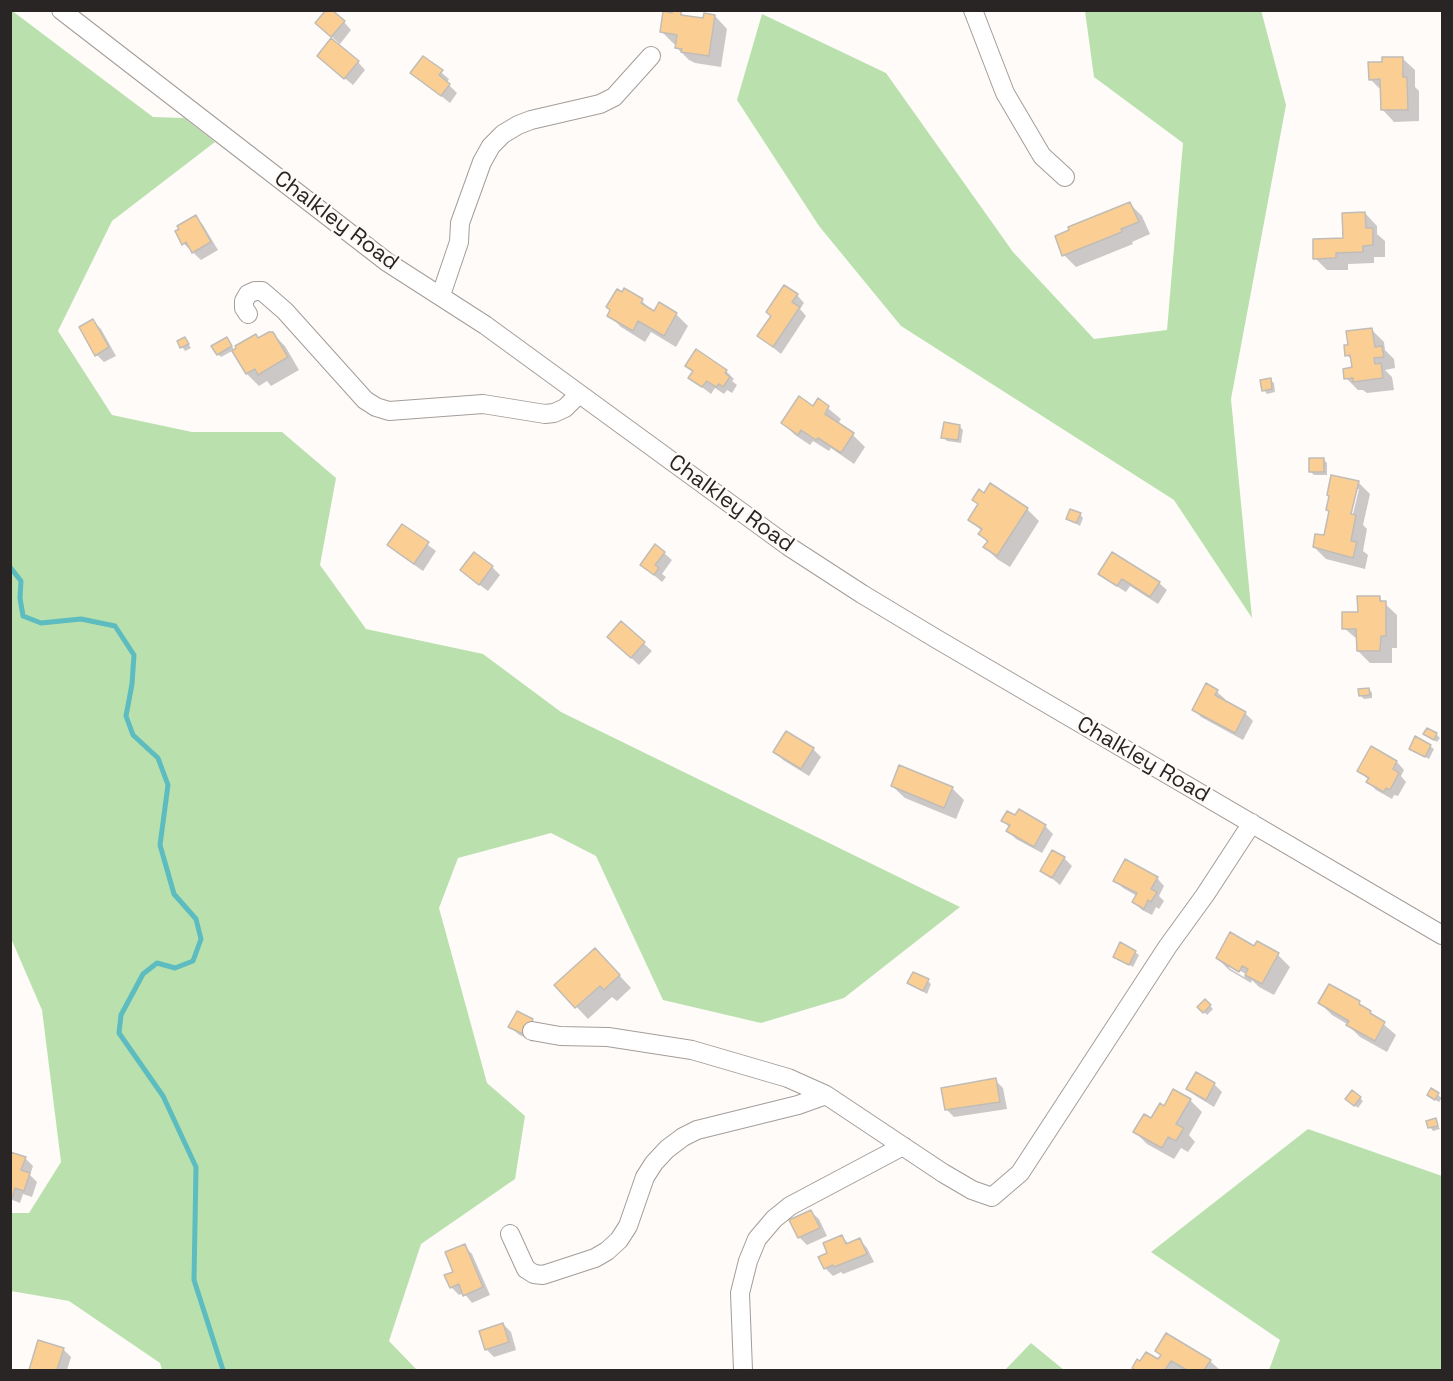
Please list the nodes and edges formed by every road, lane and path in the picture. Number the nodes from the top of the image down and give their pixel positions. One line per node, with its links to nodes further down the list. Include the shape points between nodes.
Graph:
1 (61, 10): 5 (street, Chalkley Road, via 387,262)
2 (973, 10): 4 (street, via 1005,93 1042,156)
3 (651, 56): 5 (street, via 614,97 518,124 491,146 460,223 459,242)
4 (1065, 177)
5 (441, 295): 7 (street, Chalkley Road)
6 (248, 314): 7 (street, via 244,308 248,294 262,291 365,400 389,411 483,404 545,414 565,408)
7 (579, 394): 8 (street, Chalkley Road, via 760,527 862,594)
8 (1252, 823): 9 (street, Chalkley Road); 12 (street, via 1020,1173 1006,1187 992,1197 972,1190)
9 (1442, 933)
10 (532, 1031): 11 (street, via 608,1037 692,1050 788,1078)
11 (826, 1095): 12 (street); 13 (street, via 683,1137 650,1170 619,1240 595,1258 543,1275 534,1274 526,1269)
12 (903, 1146): 14 (street, via 790,1206 757,1239 740,1293)
13 (510, 1234)
14 (743, 1371)

